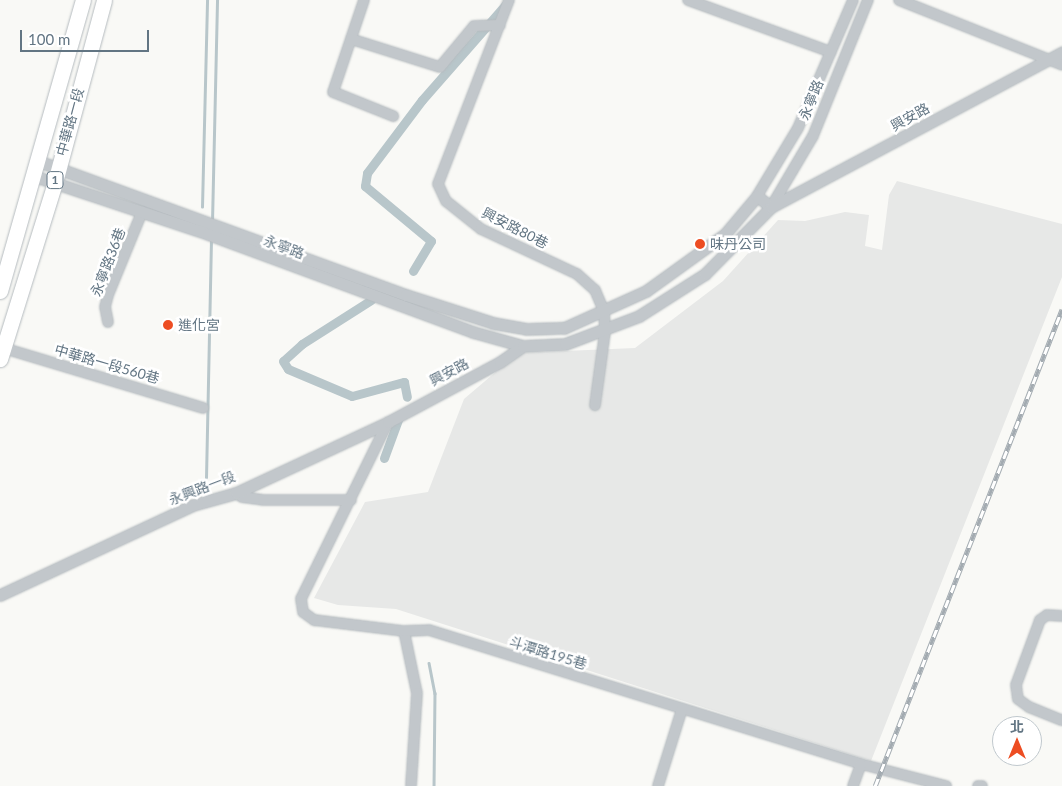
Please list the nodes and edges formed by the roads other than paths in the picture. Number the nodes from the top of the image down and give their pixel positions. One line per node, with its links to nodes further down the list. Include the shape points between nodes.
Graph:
1 (83, 0): 16 (main road, 中華路一段 / 1)
2 (104, 0): 17 (main road, 中華路一段 / 1)
3 (364, 0): 10 (street)
4 (509, 0): 9 (street, 興安路80巷)
5 (688, 0): 11 (street)
6 (853, 0): 11 (street, 永寧路)
7 (868, 0): 21 (street, 永寧路, via 813,136)
8 (899, 0): 13 (street)
9 (500, 25): 10 (street, via 474,26 440,67); 24 (street, 興安路80巷, via 438,184 446,201 481,229 577,274 595,290)
10 (351, 39): 15 (street, via 333,92)
11 (831, 52): 20 (street, 永寧路, via 798,128)
12 (1062, 52): 13 (street, 興安路)
13 (1048, 60): 14 (street); 21 (street, 興安路)
14 (1062, 65)
15 (393, 116)
16 (38, 161): 17 (street, 永寧路); 18 (main road, 中華路一段 / 1)
17 (58, 166): 19 (main road, 中華路一段 / 1); 26 (street, 永寧路, via 406,295 493,323)
18 (34, 176): 19 (street, 永寧路); 23 (main road, 中華路一段 / 1)
19 (54, 182): 22 (street, 永寧路); 29 (main road, 中華路一段 / 1)
20 (757, 196): 21 (street); 24 (street, via 725,234 646,291)
21 (771, 207): 27 (street, 興安路, via 705,274 661,304)
22 (142, 212): 25 (street, 永寧路36巷, via 108,295 105,307); 28 (street, 永寧路, via 403,307)
23 (0, 291)
24 (604, 311): 26 (street, via 564,328); 27 (street, 興安路80巷)
25 (108, 322)
26 (526, 329): 28 (street)
27 (605, 332): 28 (street, 興安路, via 565,344); 30 (street, 興安路80巷)
28 (523, 346): 32 (street, 興安路, via 500,362)
29 (1, 351): 31 (street, 中華路一段560巷)
30 (595, 404)
31 (203, 408)
32 (388, 422): 33 (street, 永興路一段); 34 (street)
33 (236, 493): 34 (street, via 263,500); 35 (street, 永興路一段, via 193,505)
34 (351, 500): 37 (street, 斗潭路195巷, via 301,599 303,612 323,622)
35 (0, 595)
36 (1062, 616): 39 (street, via 1047,614 1040,620 1016,685 1018,699 1028,707)
37 (404, 631): 38 (street, 斗潭路195巷, via 429,630); 41 (street, via 417,693)
38 (682, 708): 40 (street, 斗潭路195巷); 42 (street)
39 (1062, 720)
40 (861, 764): 43 (street); 44 (street, 斗潭路195巷)
41 (411, 786)
42 (658, 786)
43 (853, 786)
44 (946, 786)

